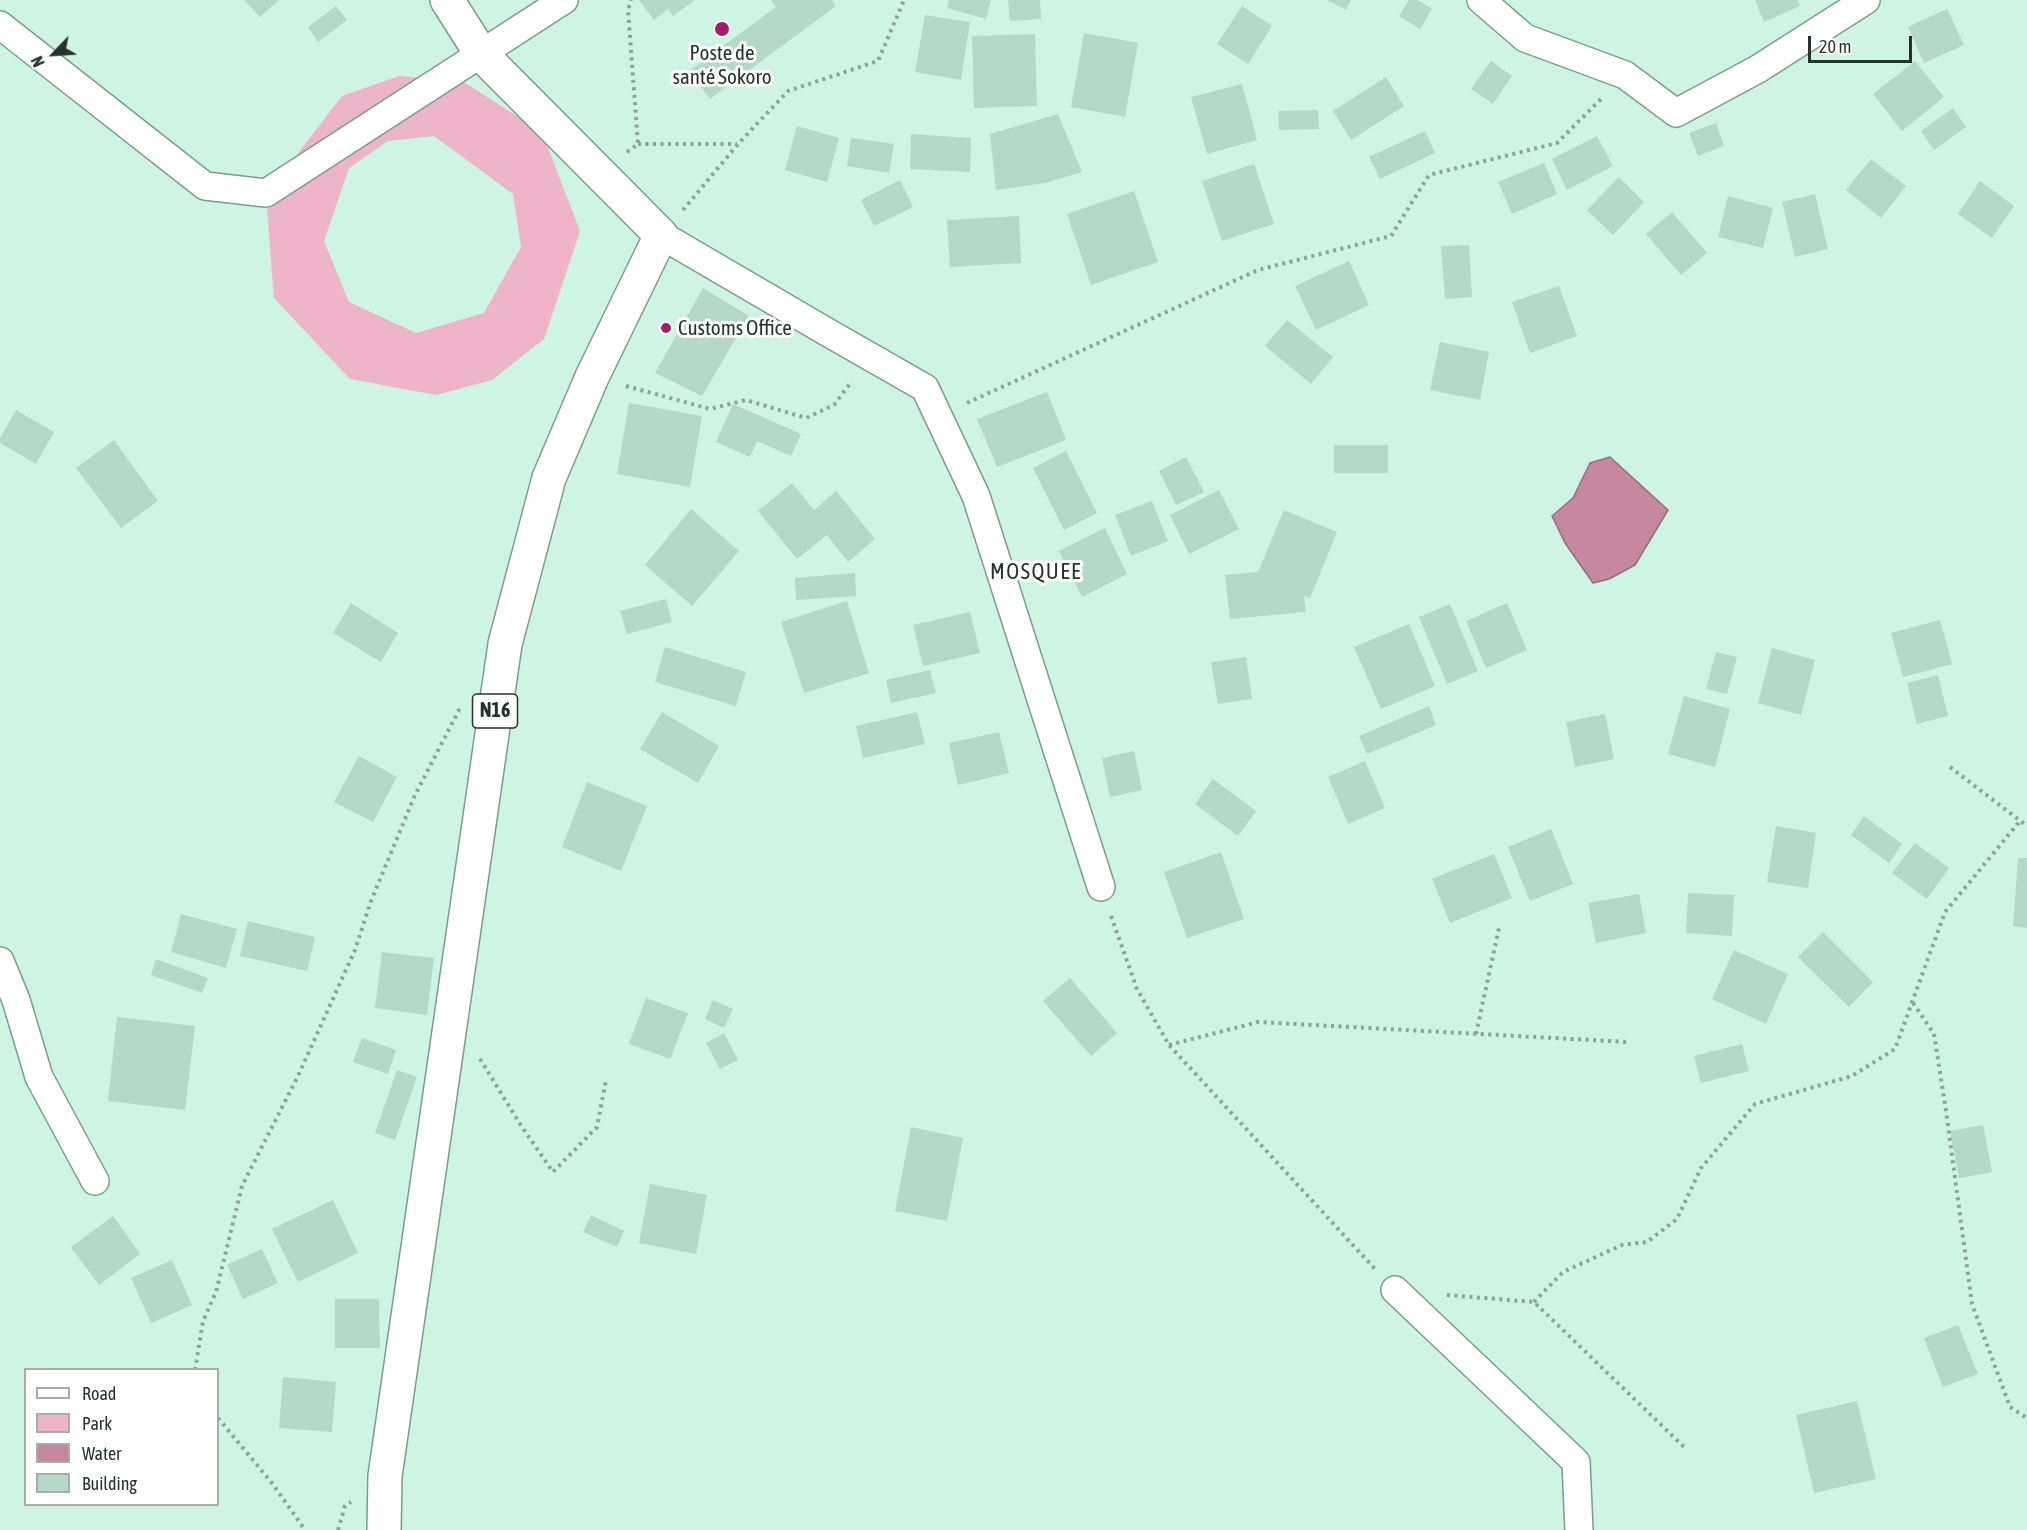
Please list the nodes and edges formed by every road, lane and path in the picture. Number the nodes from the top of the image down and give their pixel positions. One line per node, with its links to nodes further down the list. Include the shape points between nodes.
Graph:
1 (447, 0): 8 (main road)
2 (564, 0): 8 (street)
3 (631, 0): 10 (path, via 628,10)
4 (904, 0): 11 (path, via 878,62 788,91)
5 (1481, 0): 9 (street, via 1525,38)
6 (1866, 0): 9 (street, via 1758,69 1676,113)
7 (0, 25): 8 (street, via 205,186 266,193)
8 (482, 55): 12 (main road)
9 (1625, 75): 16 (path, via 1557,143 1430,175 1391,236 1258,270)
10 (638, 144): 11 (path); 12 (path)
11 (738, 144): 13 (path)
12 (599, 174): 13 (main road)
13 (661, 235): 14 (street); 15 (main road, N16)
14 (870, 356): 15 (path, via 834,405 806,418 746,400 710,409); 16 (street, via 925,388)
15 (592, 377): 25 (main road, N16, via 549,478 505,644)
16 (939, 416): 21 (street, via 976,496)
17 (465, 698): 33 (path, via 414,795 355,950 298,1076 242,1186 216,1292 203,1321)
18 (1950, 767): 19 (path)
19 (2020, 821): 20 (path); 24 (path, via 1945,912)
20 (2027, 826)
21 (1101, 887): 28 (path, via 1137,989)
22 (1498, 928): 26 (path)
23 (0, 961): 30 (street, via 39,1077)
24 (1912, 1002): 32 (path, via 1895,1049 1852,1076 1755,1104 1701,1168 1677,1219 1647,1242 1622,1245 1563,1272); 34 (path, via 1934,1034 1972,1304 2010,1407)
25 (453, 1016): 29 (path, via 553,1172 597,1126); 38 (main road, N16, via 385,1476)
26 (1476, 1034): 27 (path); 28 (path, via 1258,1022)
27 (1628, 1042)
28 (1169, 1045): 31 (path)
29 (606, 1080)
30 (95, 1181)
31 (1395, 1290): 32 (path); 39 (street, via 1576,1462)
32 (1534, 1302): 36 (path)
33 (195, 1368)
34 (2027, 1418)
35 (219, 1419): 37 (path)
36 (1685, 1448)
37 (305, 1530)
38 (384, 1530)
39 (1579, 1530)

